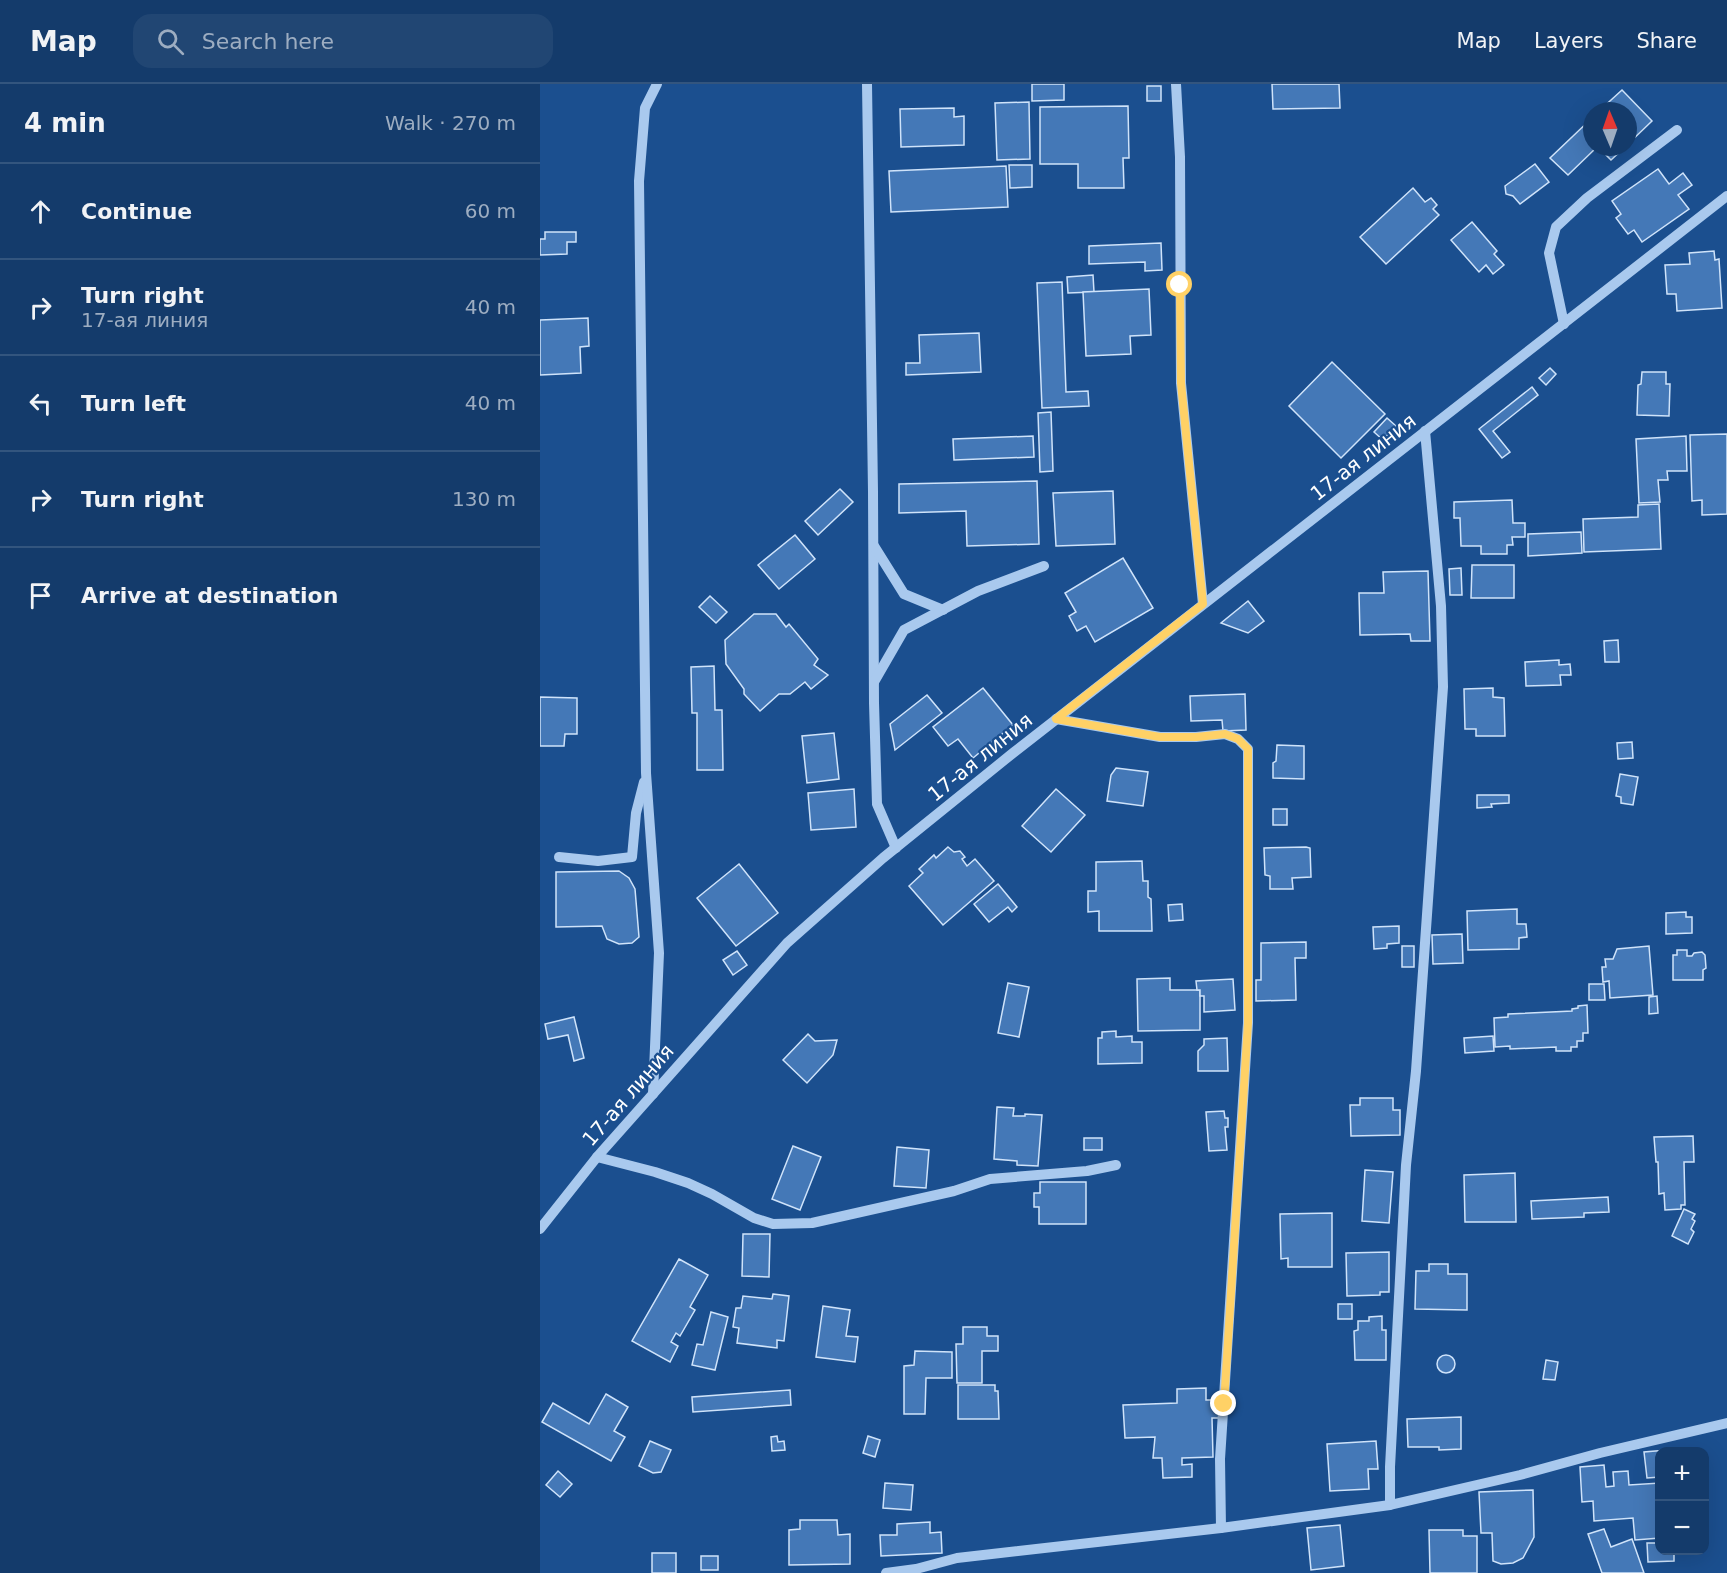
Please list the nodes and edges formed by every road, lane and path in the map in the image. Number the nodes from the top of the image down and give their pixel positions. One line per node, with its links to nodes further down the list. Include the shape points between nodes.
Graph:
1 (657, 84): 14 (street, via 645,108 639,181)
2 (867, 84): 8 (street)
3 (1176, 84): 10 (street, via 1181,383)
4 (1677, 130): 6 (street, via 1587,198 1556,227 1549,253)
5 (1727, 196): 6 (street, 17-ая линия)
6 (1564, 324): 7 (street, 17-ая линия)
7 (1425, 431): 10 (street, 17-ая линия); 22 (street, via 1441,606 1443,687 1406,1165)
8 (874, 544): 11 (street, via 904,594); 12 (street)
9 (1044, 566): 11 (street, via 978,591)
10 (1203, 604): 13 (street, 17-ая линия)
11 (943, 610): 12 (street, via 904,630)
12 (874, 683): 15 (street, via 878,804)
13 (1056, 719): 15 (street, 17-ая линия); 23 (street, via 1160,737 1225,734 1248,749 1248,1023 1220,1459)
14 (646, 773): 16 (street, via 636,813 632,857 598,861); 17 (street, via 659,953)
15 (896, 848): 17 (street, 17-ая линия, via 787,943)
16 (559, 857)
17 (653, 1094): 18 (street, 17-ая линия)
18 (597, 1157): 19 (street, via 688,1183 773,1224 812,1223 954,1191 990,1179); 20 (street, 17-ая линия)
19 (1116, 1165)
20 (540, 1229)
21 (1727, 1423): 22 (street)
22 (1390, 1505): 23 (street)
23 (1221, 1528): 24 (street, via 957,1558)
24 (886, 1573)

